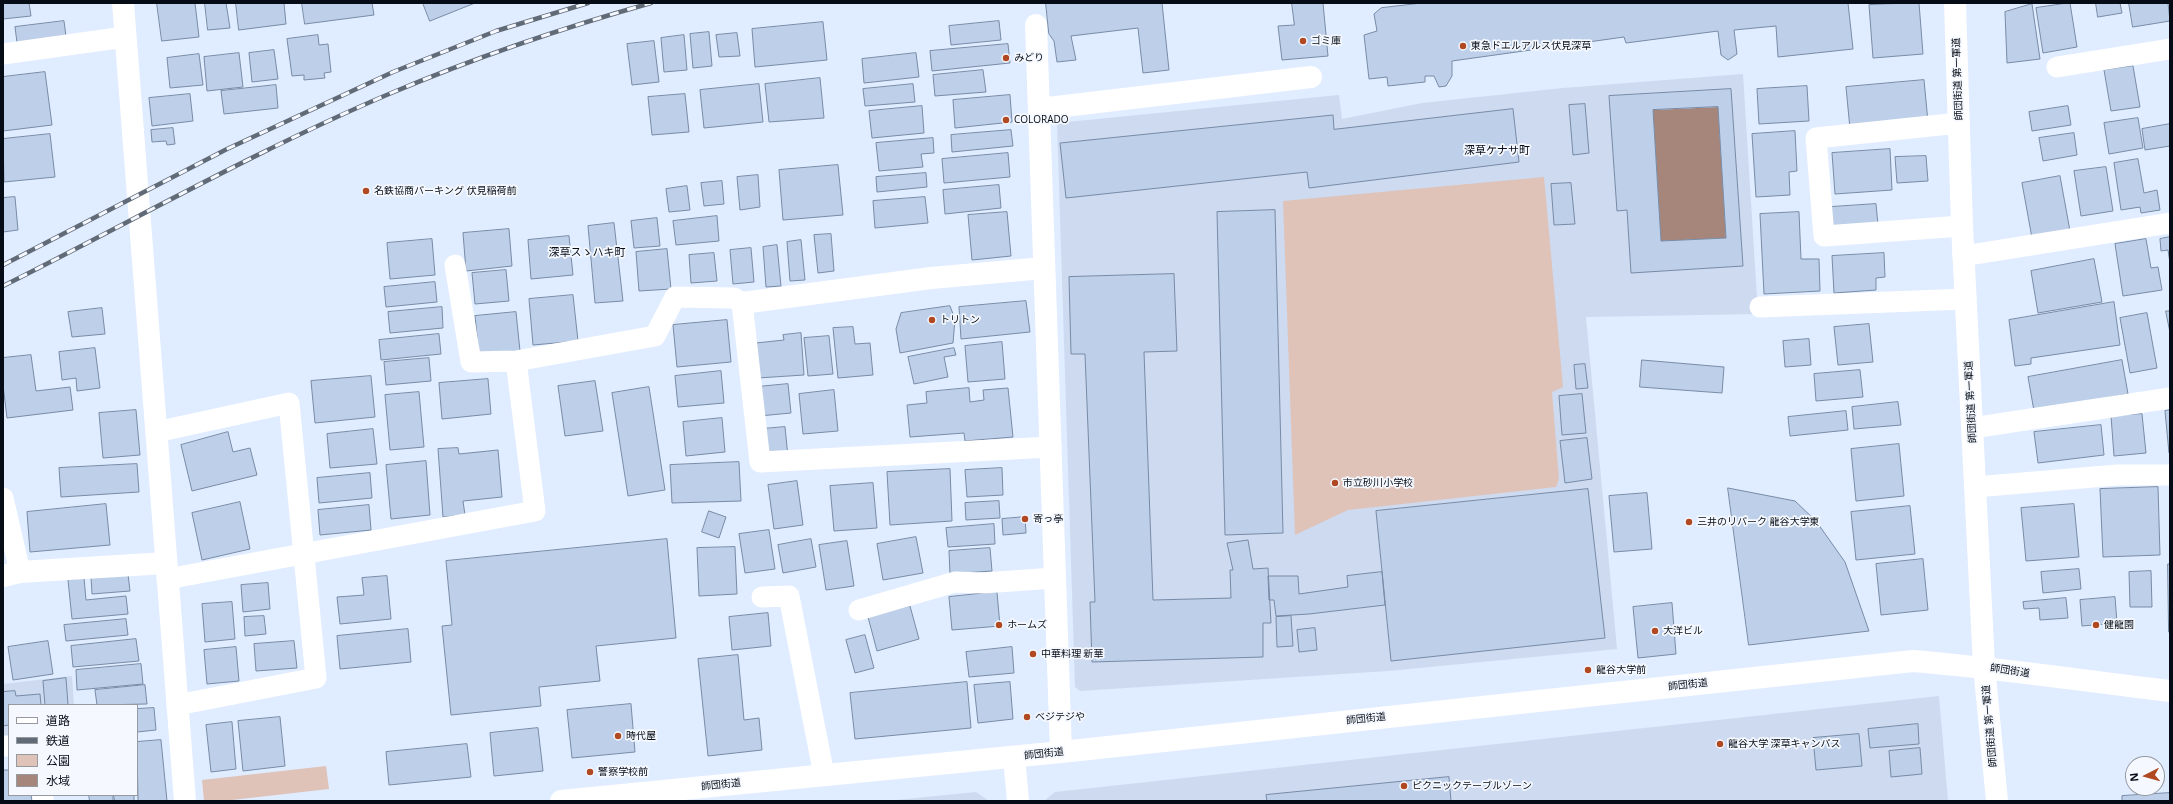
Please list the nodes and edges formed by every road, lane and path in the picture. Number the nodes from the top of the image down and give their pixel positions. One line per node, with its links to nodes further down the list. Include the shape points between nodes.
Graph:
1 (123, 3): 4 (street)
2 (1955, 3): 10 (street, 師団街道 第一軍道)
3 (1036, 25): 9 (street)
4 (125, 38): 6 (lane); 22 (street)
5 (2170, 49): 7 (lane)
6 (3, 54)
7 (2057, 67)
8 (1311, 77): 9 (street)
9 (1039, 109): 15 (street)
10 (1959, 123): 12 (street, 師団街道 第一軍道); 12 (lane, via 1816,138 1824,236)
11 (2170, 223): 13 (lane)
12 (1962, 226): 13 (street, 師団街道 第一軍道)
13 (1964, 256): 16 (street, 師団街道 第一軍道)
14 (455, 265): 19 (lane, via 471,362)
15 (1044, 268): 17 (street, via 931,278); 23 (street)
16 (1966, 299): 18 (lane); 21 (street, 師団街道 第一軍道)
17 (742, 303): 19 (lane, via 734,298 675,297 655,336); 23 (lane, via 760,462)
18 (1760, 307)
19 (516, 361): 27 (lane, via 535,511)
20 (2170, 398): 21 (lane)
21 (1972, 428): 25 (street, 師団街道 第一軍道)
22 (156, 432): 27 (lane, via 289,402); 28 (street)
23 (1051, 447): 30 (street)
24 (2170, 475): 25 (lane, via 2117,475)
25 (1975, 487): 33 (street, 師団街道 第一軍道)
26 (3, 498): 29 (lane)
27 (304, 554): 28 (lane); 35 (lane, via 316,678)
28 (167, 571): 29 (street); 35 (street)
29 (12, 574)
30 (1055, 578): 32 (lane, via 983,583 956,582); 36 (street)
31 (762, 597): 38 (lane, via 789,596)
32 (859, 610)
33 (1984, 666): 34 (street, 師団街道, via 2053,678); 36 (street, 師団街道, via 1913,661); 42 (street, 師団街道 第一軍道)
34 (2170, 691)
35 (177, 705): 39 (street)
36 (1061, 752): 37 (street, 師団街道)
37 (1014, 756): 38 (street, 師団街道); 41 (street)
38 (824, 775): 40 (street, 師団街道)
39 (185, 801)
40 (561, 801)
41 (1018, 801)
42 (1997, 801)

